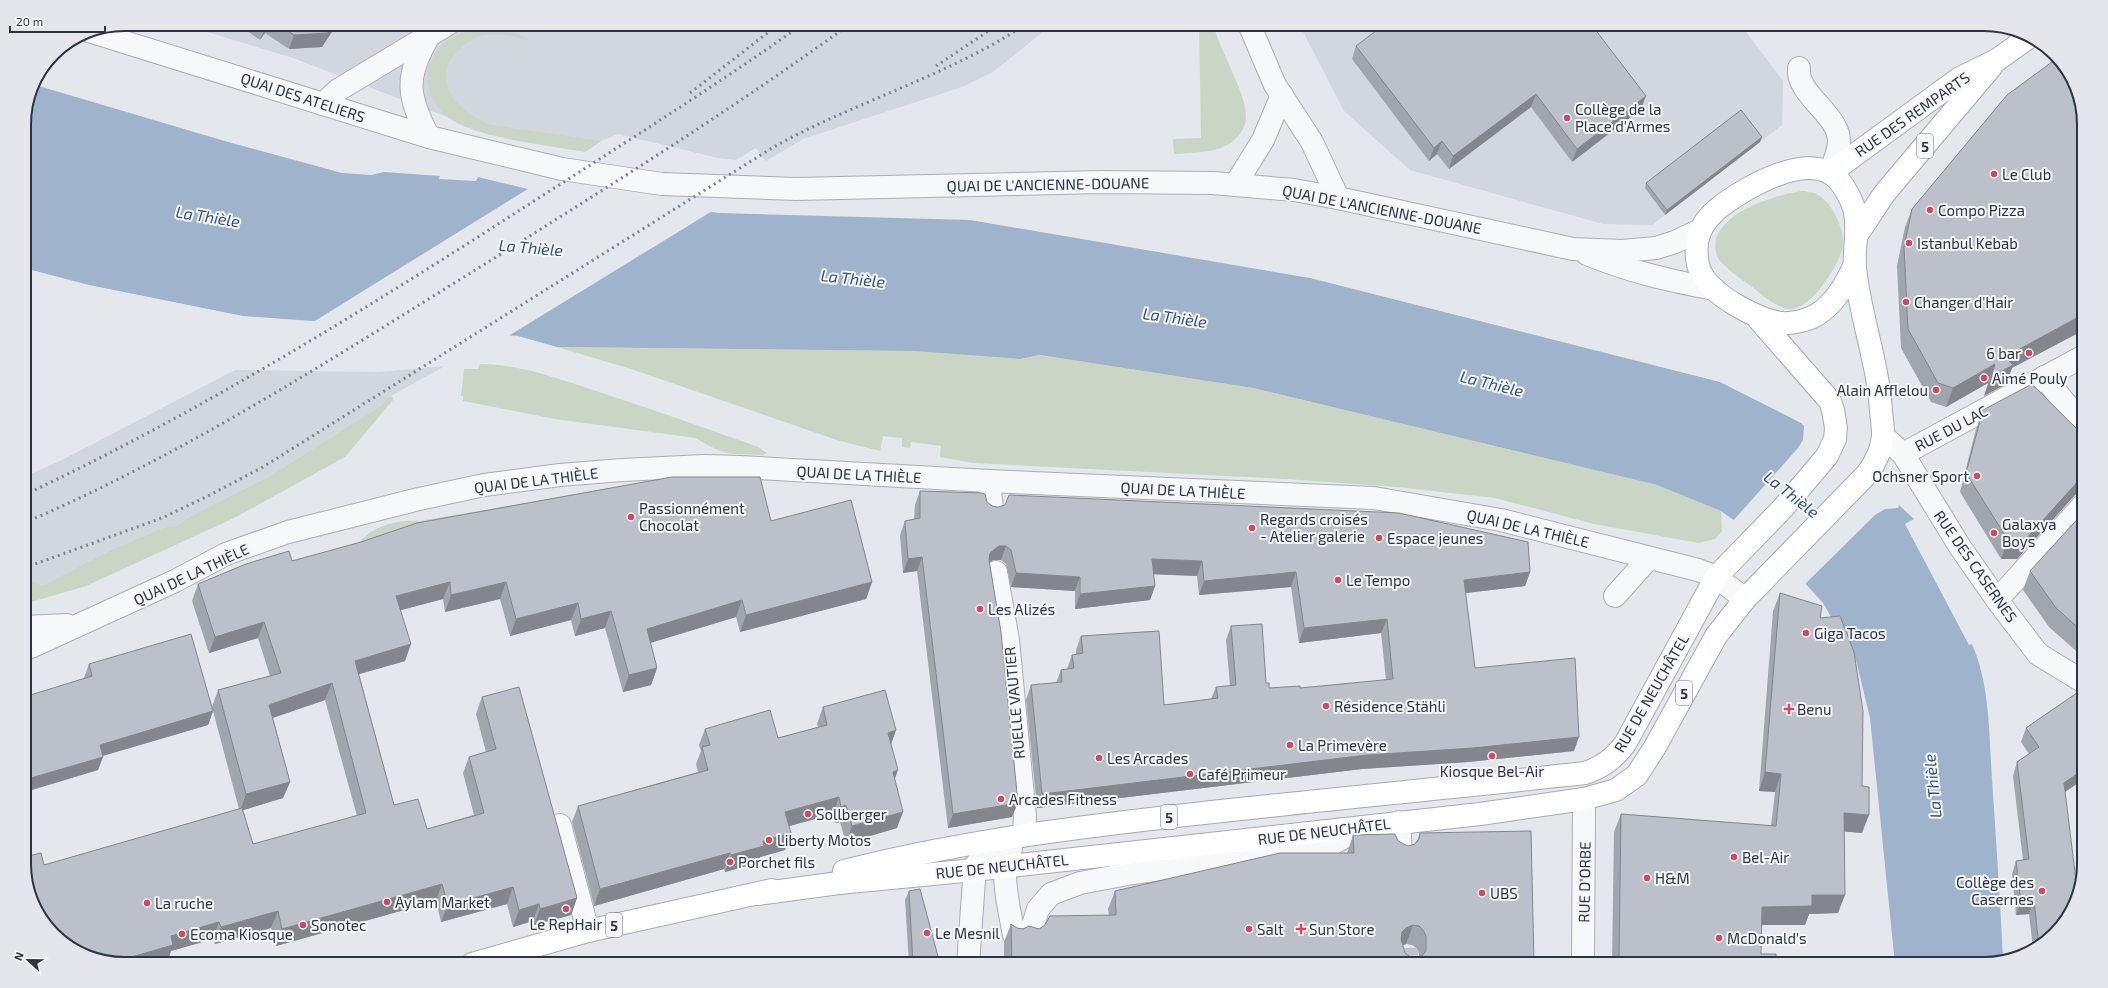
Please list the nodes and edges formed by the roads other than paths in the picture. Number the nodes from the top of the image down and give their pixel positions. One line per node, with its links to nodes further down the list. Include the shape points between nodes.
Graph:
1 (436, 31): 9 (street, via 338,90)
2 (438, 31): 10 (street, via 414,67 411,85 416,114)
3 (1252, 31): 8 (street)
4 (99, 34): 9 (street, QUAI DES ATELIERS)
5 (2025, 40): 6 (main road, RUE DES REMPARTS / 5)
6 (1997, 60): 12 (main road, RUE DES REMPARTS / 5, via 1960,78); 16 (main road, RUE DES REMPARTS / 5, via 1884,194)
7 (1799, 68): 12 (street, via 1800,80 1836,129 1839,143)
8 (1282, 95): 13 (street, via 1263,140); 14 (street, via 1321,159)
9 (323, 104): 10 (street, QUAI DES ATELIERS)
10 (429, 137): 11 (street, QUAI DES ATELIERS)
11 (519, 160): 13 (street, QUAI DE L'ANCIENNE-DOUANE, via 662,184 796,189 1101,182)
12 (1830, 173): 15 (main road, via 1803,168 1773,177 1720,207); 16 (main road, via 1847,193 1854,208)
13 (1235, 184): 14 (street, QUAI DE L'ANCIENNE-DOUANE, via 1294,190)
14 (1338, 198): 17 (street, QUAI DE L'ANCIENNE-DOUANE)
15 (1700, 230): 17 (street, QUAI DE L'ANCIENNE-DOUANE, via 1656,248 1622,251); 19 (main road, via 1696,261)
16 (1857, 235): 18 (main road)
17 (1573, 249): 19 (street, QUAI DE L'ANCIENNE-DOUANE, via 1631,271)
18 (1854, 266): 20 (main road, via 1833,301 1818,314 1798,322 1782,323); 24 (main road, 5, via 1880,394)
19 (1714, 289): 20 (main road)
20 (1755, 315): 31 (main road, RUE DE NEUCHÂTEL / 5, via 1830,401 1835,418 1835,438 1827,456 1783,508)
21 (2077, 360): 22 (street, RUE DU LAC)
22 (2044, 377): 23 (street); 25 (street, RUE DU LAC)
23 (2077, 417)
24 (1883, 436): 25 (street, RUE DES CASERNES); 33 (main road, RUE DE NEUCHÂTEL / 5, via 1870,469)
25 (1903, 454): 34 (street, RUE DES CASERNES, via 1935,509)
26 (989, 481): 27 (street); 29 (street, QUAI DE LA THIÈLE, via 1374,498 1501,520); 35 (street, QUAI DE LA THIÈLE, via 704,466 560,475 484,485 419,499 282,535 226,554 175,581)
27 (992, 509)
28 (2077, 512): 34 (street)
29 (1649, 558): 31 (street, QUAI DE LA THIÈLE); 32 (street)
30 (996, 572): 44 (street, RUELLE VAUTIER, via 1014,640)
31 (1716, 577): 33 (street, QUAI DE LA THIÈLE); 39 (main road, RUE DE NEUCHÂTEL / 5, via 1625,744 1613,759 1599,769)
32 (1615, 596)
33 (1745, 599): 40 (main road, RUE DE NEUCHÂTEL / 5, via 1716,636 1656,747 1637,775 1616,790)
34 (1997, 600): 38 (street, RUE DES CASERNES, via 2038,654)
35 (78, 625): 36 (street); 37 (street, QUAI DE LA THIÈLE)
36 (31, 627)
37 (31, 647)
38 (2077, 678)
39 (1585, 773): 40 (main road); 44 (main road, RUE DE NEUCHÂTEL / 5, via 1252,807)
40 (1584, 799): 41 (main road, RUE DE NEUCHÂTEL / 5); 52 (street, RUE D'ORBE)
41 (1400, 822): 43 (main road, RUE DE NEUCHÂTEL / 5); 45 (street)
42 (560, 825): 49 (street)
43 (1362, 827): 46 (main road, RUE DE NEUCHÂTEL / 5); 46 (street, via 1327,847 1080,883 1051,894 1022,935)
44 (1026, 834): 46 (street, via 1006,855); 47 (street, via 996,844 986,852); 48 (main road, RUE DE NEUCHÂTEL / 5, via 914,854)
45 (1401, 852)
46 (1005, 867): 47 (main road, RUE DE NEUCHÂTEL / 5)
47 (974, 870): 48 (main road, RUE DE NEUCHÂTEL / 5); 51 (street)
48 (758, 894): 49 (main road, RUE DE NEUCHÂTEL / 5)
49 (588, 931): 50 (main road, RUE DE NEUCHÂTEL / 5)
50 (497, 957)
51 (968, 957)
52 (1583, 957)

